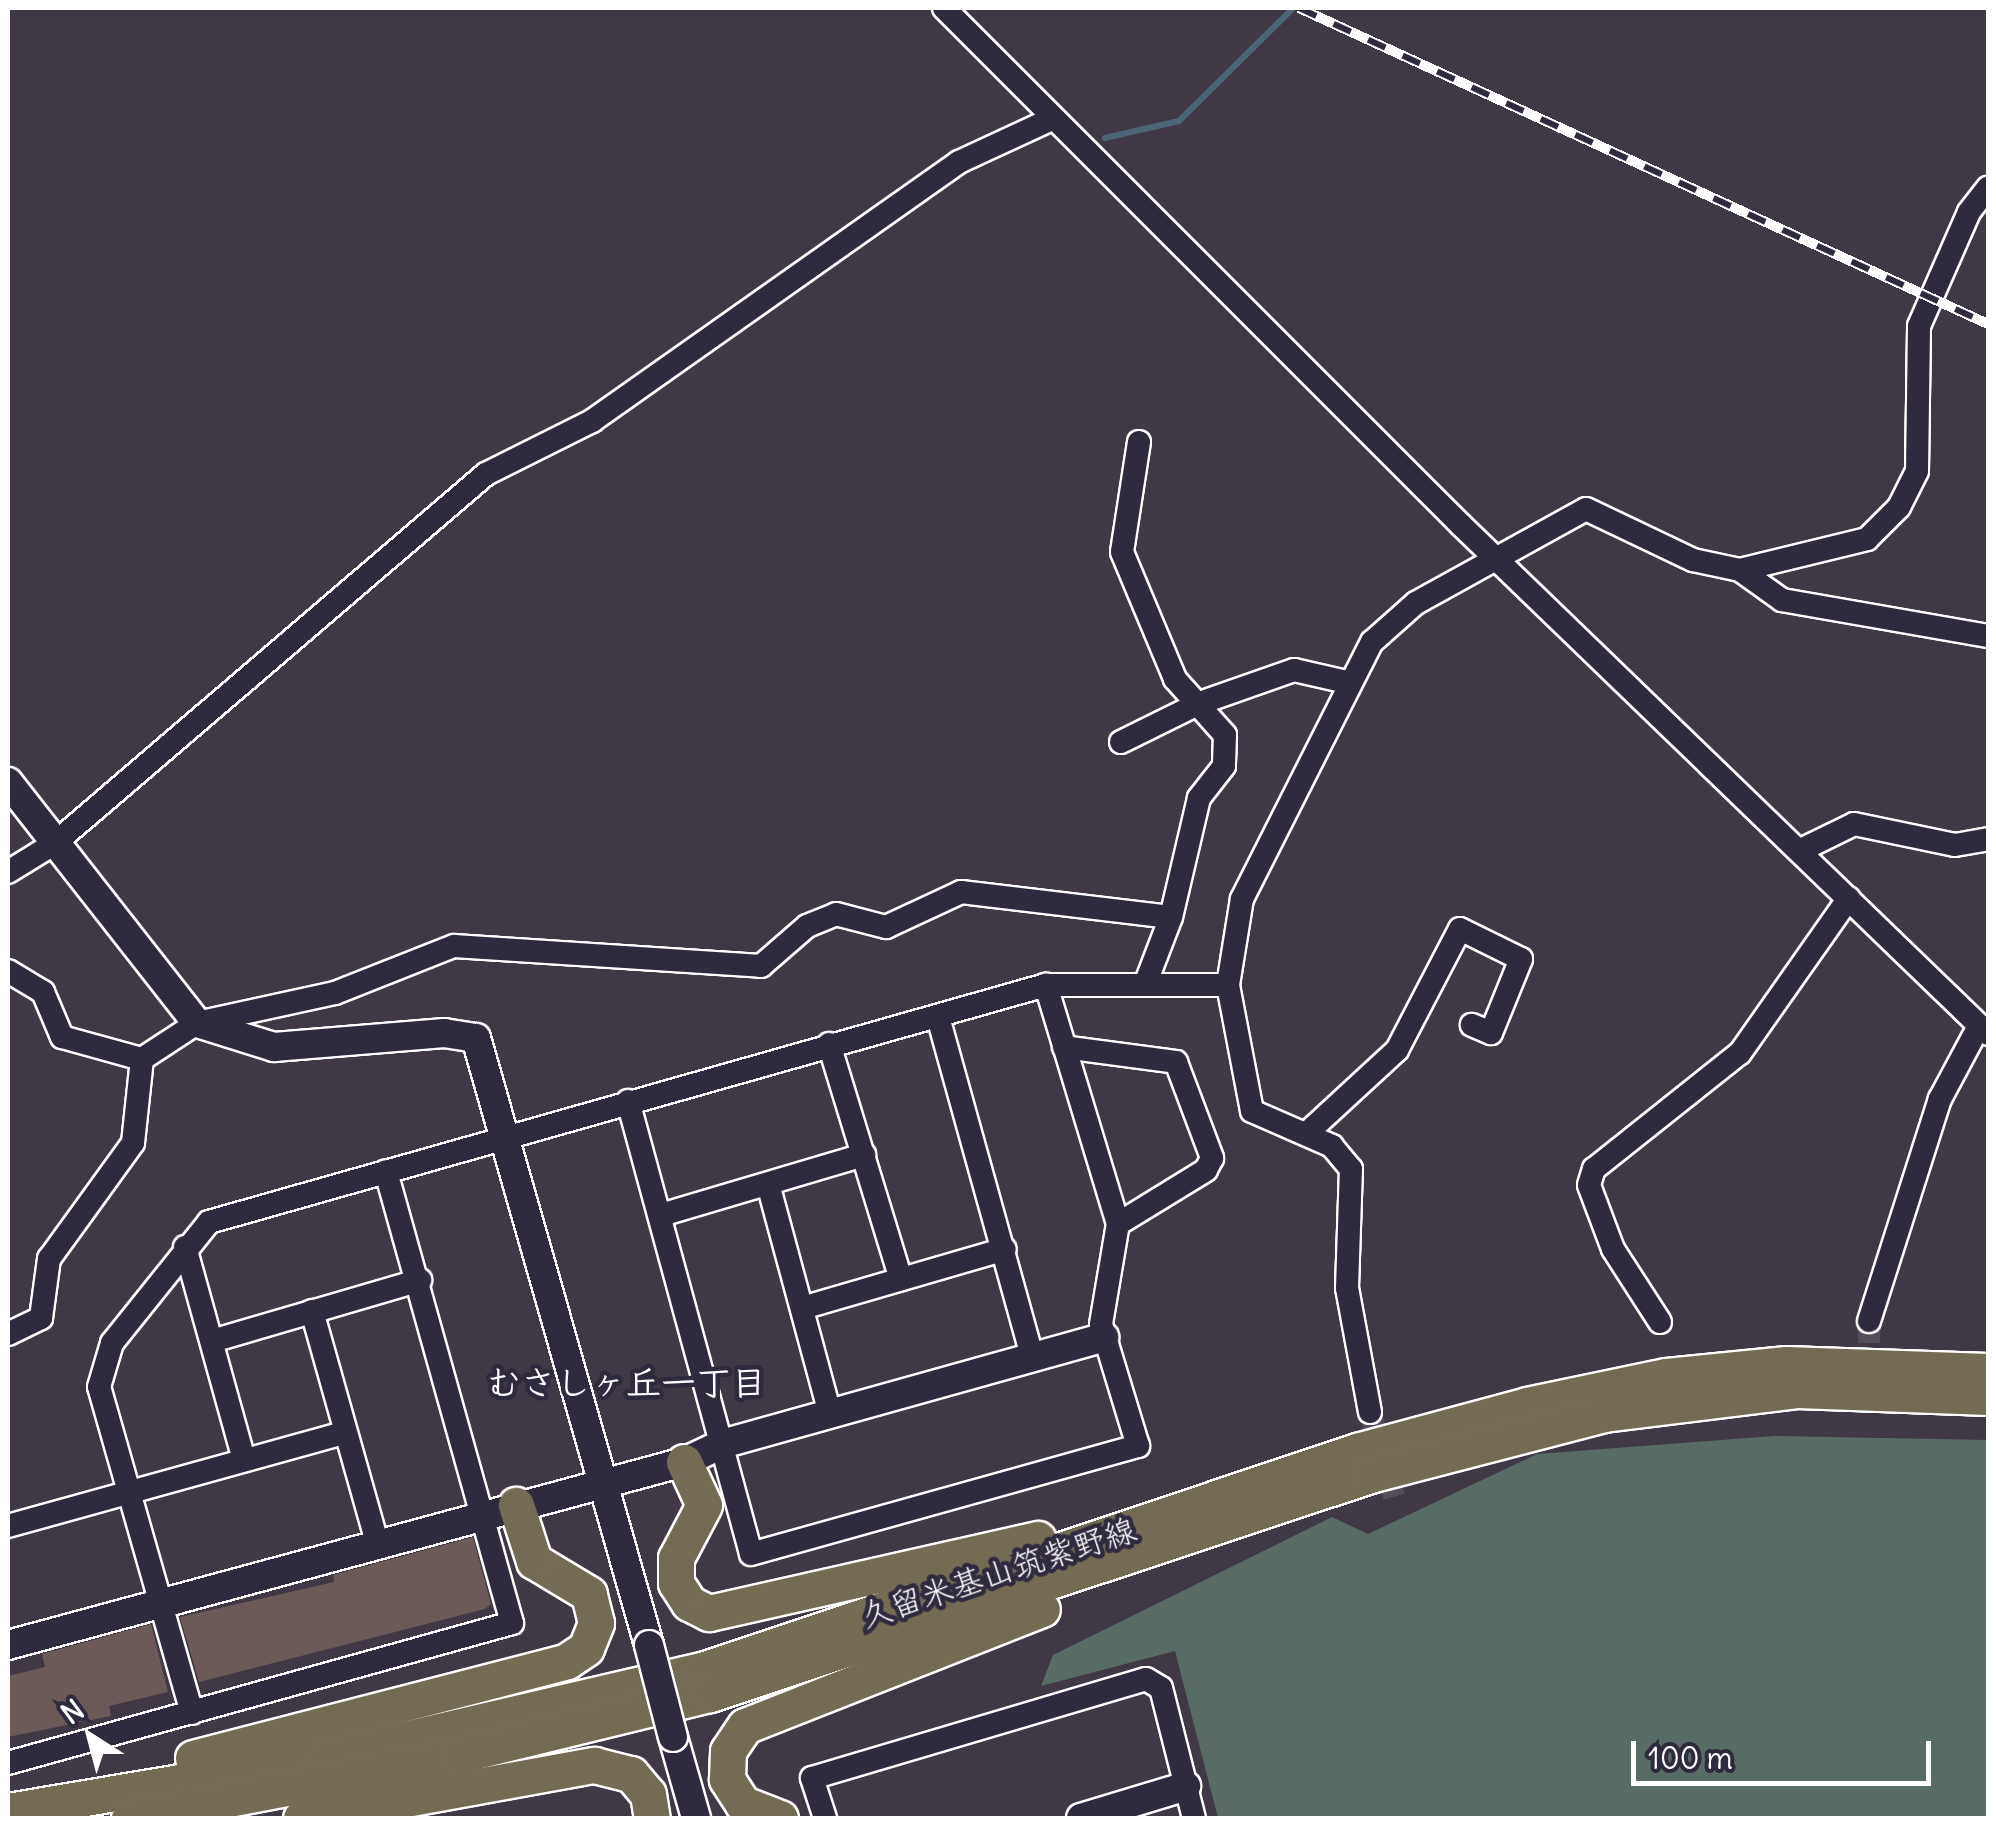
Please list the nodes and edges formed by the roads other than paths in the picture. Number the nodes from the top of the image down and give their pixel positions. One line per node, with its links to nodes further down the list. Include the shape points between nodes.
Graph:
1 (944, 8): 2 (street)
2 (1052, 119): 5 (street); 13 (street, via 960,162 592,421 486,474)
3 (1988, 188): 6 (street, via 1969,212 1919,326 1917,471 1899,507 1867,539)
4 (1138, 442): 9 (street, via 1122,552 1175,679)
5 (1494, 558): 6 (street, via 1586,509 1693,560); 8 (street, via 1416,602 1372,642); 14 (street)
6 (1740, 570): 7 (street, via 1782,600)
7 (1988, 636)
8 (1347, 682): 9 (street, via 1294,670); 21 (street, via 1242,900)
9 (1200, 703): 10 (street); 17 (street, via 1225,735 1224,766 1199,798)
10 (1121, 742)
11 (8, 782): 13 (street)
12 (1988, 839): 14 (street, via 1954,845 1854,824)
13 (55, 843): 15 (street); 23 (street)
14 (1801, 850): 16 (street)
15 (8, 872)
16 (1849, 898): 25 (street); 43 (street, via 1740,1053 1594,1170 1589,1185 1614,1249)
17 (1171, 917): 19 (street); 23 (street, via 961,892 886,926 836,914 806,926 762,966 454,946 334,993)
18 (8, 972): 28 (street, via 43,992 62,1036)
19 (1146, 982): 20 (street); 21 (street)
20 (1046, 985): 22 (street); 27 (street)
21 (1228, 985): 30 (street, via 1252,1111 1274,1127)
22 (938, 1017): 26 (street); 38 (street)
23 (197, 1024): 28 (street); 31 (street, via 274,1047 462,1033 483,1048)
24 (1472, 1025): 30 (street, via 1491,1033 1521,958 1460,930 1397,1050)
25 (1984, 1030): 44 (street, via 1940,1099)
26 (829, 1044): 29 (street); 32 (street)
27 (1064, 1047): 36 (street); 36 (street, via 1176,1062 1212,1158 1206,1170)
28 (142, 1059): 45 (street, via 133,1144 49,1259 41,1318)
29 (628, 1100): 31 (street); 35 (street)
30 (1308, 1134): 51 (street, via 1332,1146 1351,1169 1347,1288)
31 (508, 1136): 33 (street); 57 (street)
32 (864, 1154): 34 (street); 39 (street)
33 (386, 1170): 37 (street, via 209,1222); 40 (street)
34 (768, 1184): 35 (street); 41 (street)
35 (661, 1215): 54 (street)
36 (1118, 1224): 46 (street)
37 (185, 1248): 47 (street); 58 (street, via 112,1342 99,1387)
38 (1004, 1249): 39 (street); 48 (street)
39 (900, 1279): 41 (street)
40 (420, 1280): 42 (street); 60 (street)
41 (802, 1308): 52 (street)
42 (312, 1311): 47 (street); 53 (street)
43 (1660, 1322)
44 (1869, 1322)
45 (8, 1334)
46 (1104, 1337): 48 (street); 54 (street, via 1138,1446 751,1554)
47 (212, 1341): 55 (street)
48 (1032, 1356): 52 (street)
49 (1988, 1370): 62 (main road, 久留米基山筑紫野線, via 1804,1364 1666,1376 1357,1452)
50 (1988, 1397): 62 (main road, 久留米基山筑紫野線, via 1797,1390 1622,1410)
51 (1370, 1412)
52 (830, 1413): 54 (street)
53 (343, 1433): 55 (street); 63 (street)
54 (722, 1444): 56 (street)
55 (244, 1460): 58 (street)
56 (684, 1462): 57 (street); 62 (main road, via 704,1506 676,1558 676,1583 689,1603 709,1612)
57 (606, 1484): 59 (street); 73 (street, bridge)
58 (129, 1490): 61 (street); 64 (street)
59 (516, 1506): 60 (street); 69 (main road, via 534,1562 589,1594 593,1636 567,1661 110,1777)
60 (481, 1512): 63 (street); 66 (street, via 512,1624)
61 (8, 1526)
62 (1171, 1529): 69 (main road, 久留米基山筑紫野線, via 651,1683 327,1757); 70 (main road, 久留米基山筑紫野線, via 694,1698 356,1777); 74 (main road, via 1096,1586 746,1726 728,1751 727,1779 743,1804)
63 (376, 1539): 64 (street)
64 (161, 1602): 65 (street); 66 (street)
65 (8, 1646)
66 (192, 1714): 67 (street)
67 (8, 1763)
68 (1186, 1786): 75 (street, via 1161,1688 1146,1679 812,1778); 76 (street); 77 (street)
69 (21, 1808)
70 (130, 1818)
71 (301, 1818): 72 (main road, via 594,1764 631,1774 648,1794)
72 (652, 1818)
73 (696, 1818)
74 (780, 1818)
75 (824, 1818)
76 (1081, 1818)
77 (1194, 1818)

